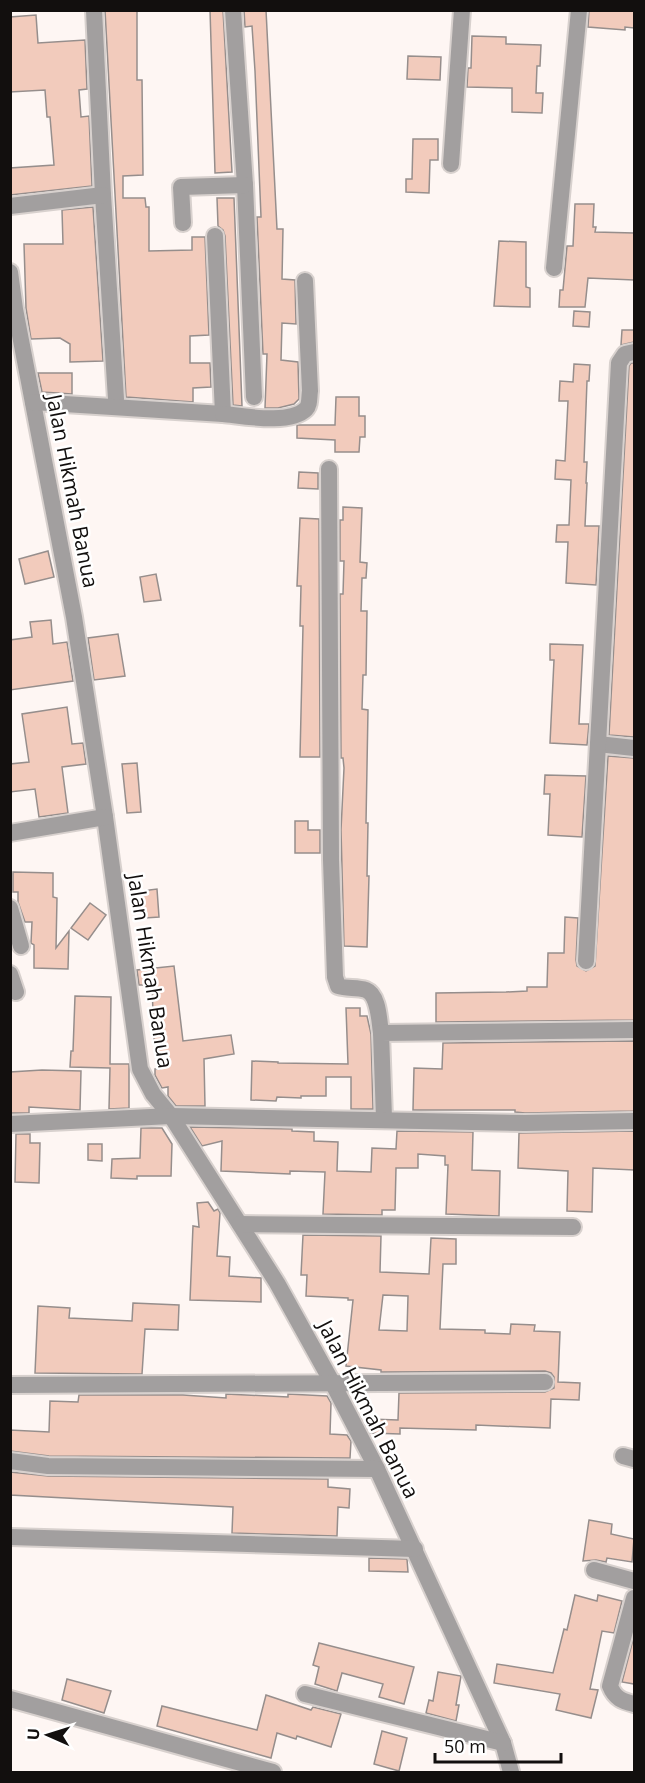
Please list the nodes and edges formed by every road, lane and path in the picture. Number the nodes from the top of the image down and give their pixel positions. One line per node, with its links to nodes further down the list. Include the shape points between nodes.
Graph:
1 (94, 10): 7 (street)
2 (233, 10): 6 (street)
3 (462, 10): 5 (street)
4 (579, 10): 11 (street)
5 (451, 164)
6 (245, 185): 9 (street, via 181,187); 16 (street)
7 (103, 195): 8 (street); 17 (street)
8 (10, 206)
9 (183, 223)
10 (215, 236): 19 (street)
11 (554, 268)
12 (10, 272): 14 (street, Jalan Hikmah Banua)
13 (305, 281): 19 (street, via 308,405 287,418)
14 (13, 309): 18 (street, Jalan Hikmah Banua)
15 (634, 352): 21 (street, via 625,354 619,363)
16 (255, 397)
17 (116, 399)
18 (33, 402): 19 (street); 23 (street, Jalan Hikmah Banua, via 74,617)
19 (223, 414)
20 (330, 469): 31 (street, via 335,977 338,986 371,993)
21 (598, 744): 22 (street); 27 (street)
22 (634, 748)
23 (105, 817): 24 (street); 32 (street, Jalan Hikmah Banua, via 140,1069)
24 (10, 833)
25 (10, 908): 26 (street)
26 (21, 946)
27 (585, 961)
28 (10, 974): 29 (street)
29 (16, 992)
30 (634, 1030): 31 (street)
31 (381, 1033): 33 (street)
32 (171, 1116): 33 (street); 35 (street); 36 (street, Jalan Hikmah Banua)
33 (384, 1118): 34 (street)
34 (634, 1121)
35 (10, 1124)
36 (240, 1224): 37 (street); 39 (street, Jalan Hikmah Banua)
37 (573, 1227)
38 (545, 1382): 39 (street)
39 (333, 1384): 40 (street); 42 (street, Jalan Hikmah Banua)
40 (10, 1385)
41 (10, 1461): 42 (street, via 48,1466)
42 (377, 1468): 44 (street, Jalan Hikmah Banua)
43 (10, 1537): 44 (street)
44 (415, 1549): 51 (street, Jalan Hikmah Banua)
45 (594, 1570): 46 (street)
46 (634, 1581)
47 (634, 1598): 50 (street, via 610,1686 616,1697)
48 (305, 1694): 51 (street)
49 (10, 1699): 52 (street)
50 (634, 1704)
51 (504, 1743): 53 (street, Jalan Hikmah Banua)
52 (273, 1773)
53 (511, 1773)

